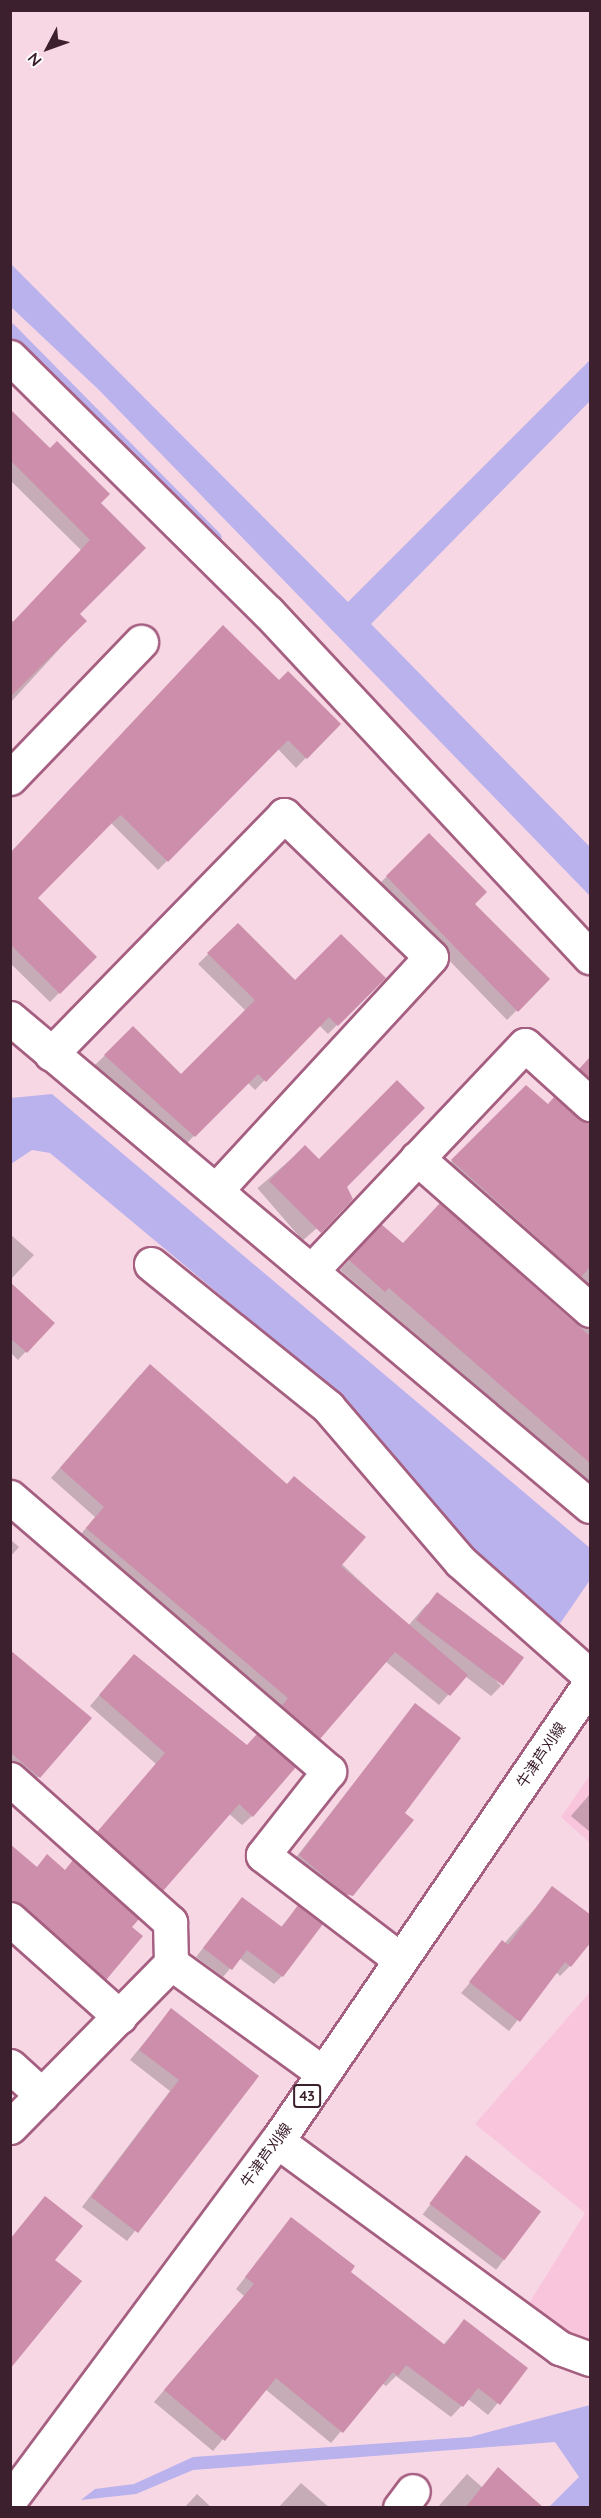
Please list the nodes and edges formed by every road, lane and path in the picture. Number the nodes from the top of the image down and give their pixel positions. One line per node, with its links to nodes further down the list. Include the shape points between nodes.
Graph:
1 (10, 357): 4 (street, via 268,612)
2 (141, 642): 3 (street)
3 (10, 778)
4 (591, 957)
5 (10, 1018): 6 (street)
6 (51, 1054): 9 (street); 9 (street, via 284,815 431,957)
7 (591, 1104): 8 (street, via 525,1045)
8 (417, 1158): 11 (street); 12 (street)
9 (215, 1191): 11 (street)
10 (151, 1264): 15 (street, via 328,1407 461,1562)
11 (311, 1271): 14 (street)
12 (591, 1310)
13 (10, 1497): 19 (street, via 329,1771 263,1856)
14 (591, 1506)
15 (591, 1676)
16 (591, 1683): 19 (street, 牛津芦刈線 / 43)
17 (10, 1779): 20 (street, via 170,1922)
18 (10, 1918): 21 (street)
19 (401, 1960): 23 (street, 牛津芦刈線 / 43)
20 (171, 1964): 21 (street); 23 (street)
21 (120, 2017): 24 (street)
22 (10, 2066): 24 (street)
23 (323, 2073): 26 (street, 牛津芦刈線 / 43)
24 (42, 2095): 25 (street)
25 (10, 2127)
26 (277, 2141): 27 (street, via 560,2348); 28 (street, 牛津芦刈線 / 43)
27 (591, 2359)
28 (10, 2500)

